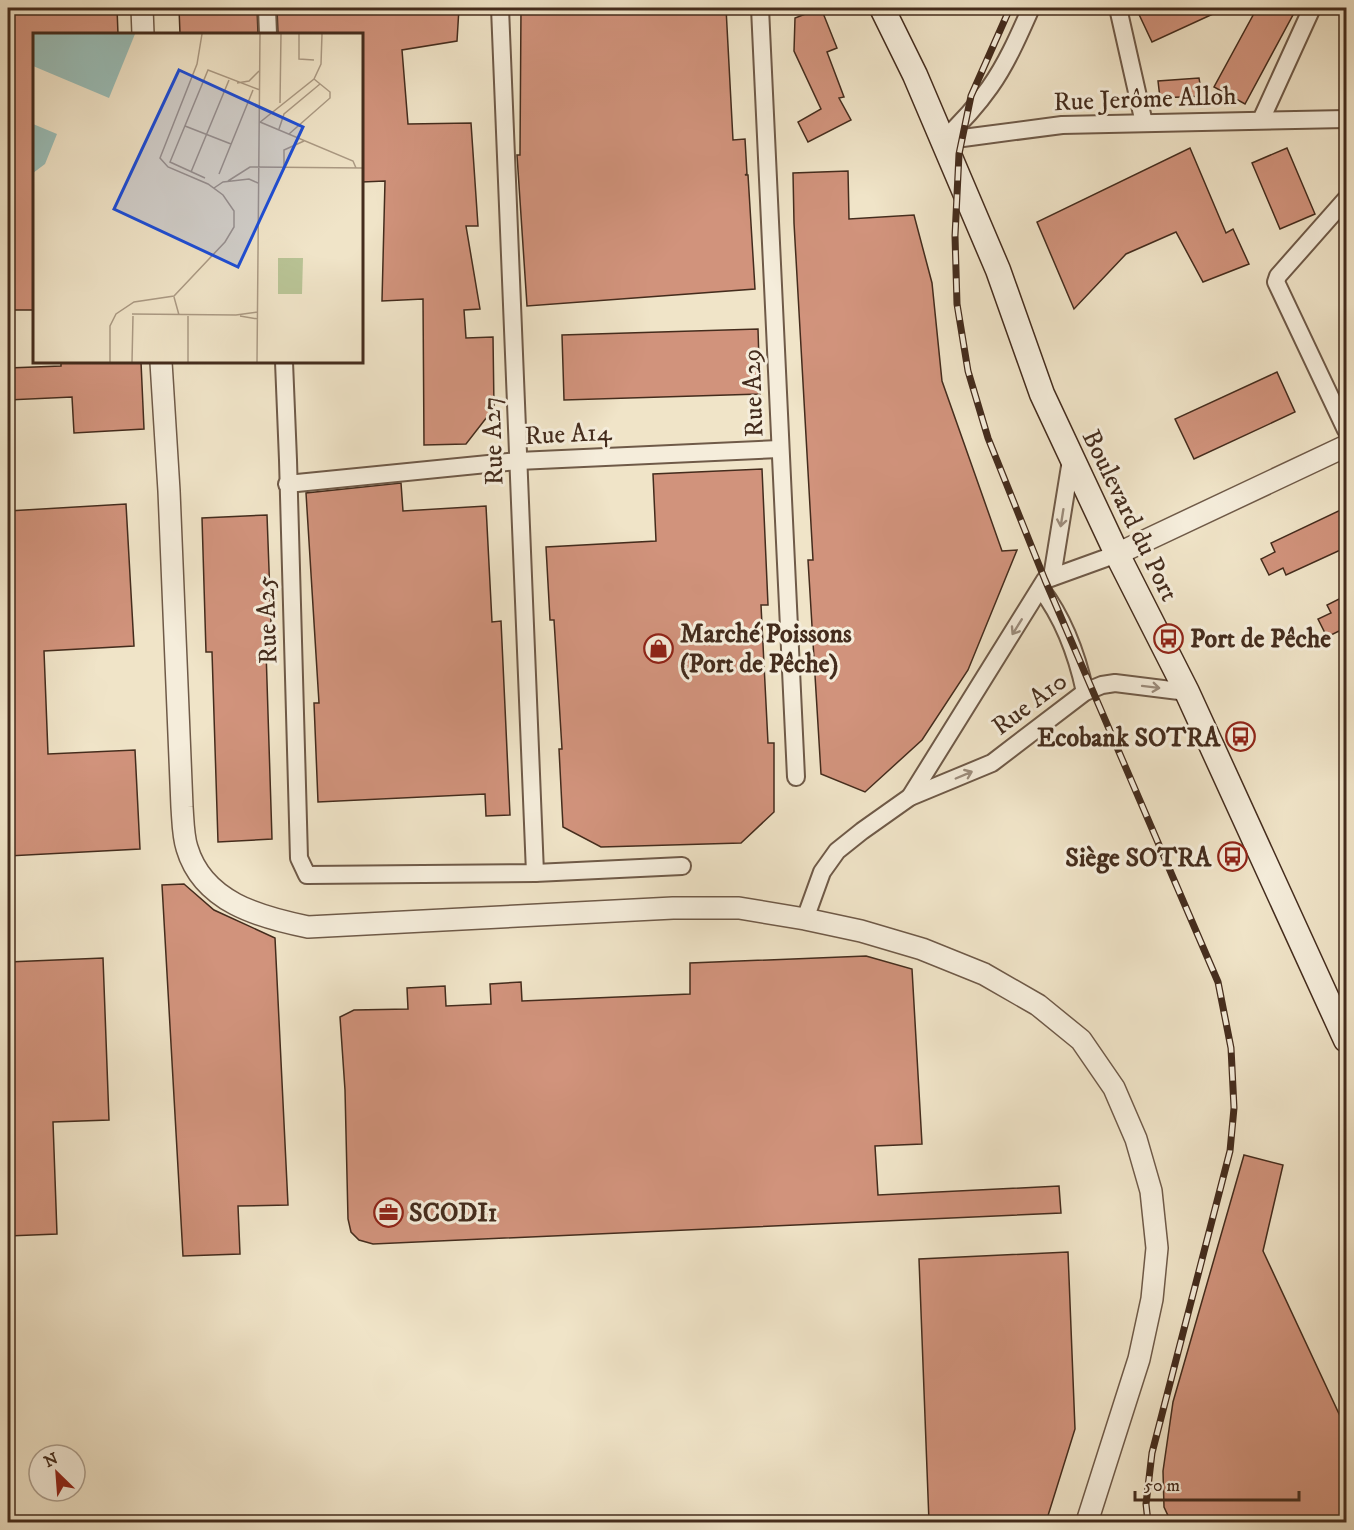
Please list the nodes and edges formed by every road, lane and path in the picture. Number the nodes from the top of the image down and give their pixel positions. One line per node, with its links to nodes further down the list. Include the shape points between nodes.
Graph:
1 (142, 8): 9 (street)
2 (267, 8): 10 (street)
3 (500, 8): 22 (street, Rue A27)
4 (760, 8): 20 (street, Rue A29)
5 (882, 8): 14 (main road, Boulevard du Port)
6 (1031, 8): 14 (street, via 990,88)
7 (1118, 8): 13 (street)
8 (1312, 8): 12 (street)
9 (143, 33)
10 (268, 33)
11 (1347, 119): 12 (street, Rue Jerôme Alloh)
12 (1262, 120): 13 (street, Rue Jerôme Alloh)
13 (1144, 123): 14 (street, Rue Jerôme Alloh, via 1062,125)
14 (944, 139): 21 (main road, Boulevard du Port)
15 (1347, 199): 18 (street, via 1276,282)
16 (161, 363): 32 (street, via 186,847 202,878 214,890 229,902 266,918 308,927 673,908 739,908)
17 (284, 363): 23 (street, Rue A25)
18 (1347, 430)
19 (1347, 446): 24 (street)
20 (779, 449): 22 (street, Rue A14); 28 (street, Rue A29)
21 (1071, 460): 24 (main road, Boulevard du Port); 25 (street, Rue A10, one-way to 25)
22 (518, 461): 23 (street, Rue A14); 31 (street, Rue A27)
23 (287, 484): 31 (street, Rue A25, via 299,858 307,875)
24 (1117, 554): 25 (street); 27 (main road, Boulevard du Port)
25 (1046, 583): 26 (street, via 1073,649); 29 (street, Rue A10, one-way to 29)
26 (1085, 692): 27 (street, Rue A10, one-way to 27, via 1115,683); 29 (street, Rue A10, one-way to 26, via 993,763)
27 (1187, 692): 33 (main road, Boulevard du Port)
28 (796, 777)
29 (910, 797): 32 (street, Rue A10, via 837,851 822,872)
30 (682, 866): 31 (street)
31 (534, 873)
32 (805, 919): 34 (street, via 922,949 984,974 1038,1005 1081,1040 1114,1088 1136,1139 1151,1191 1157,1248 1152,1299 1139,1359)
33 (1347, 1040)
34 (1087, 1522)

